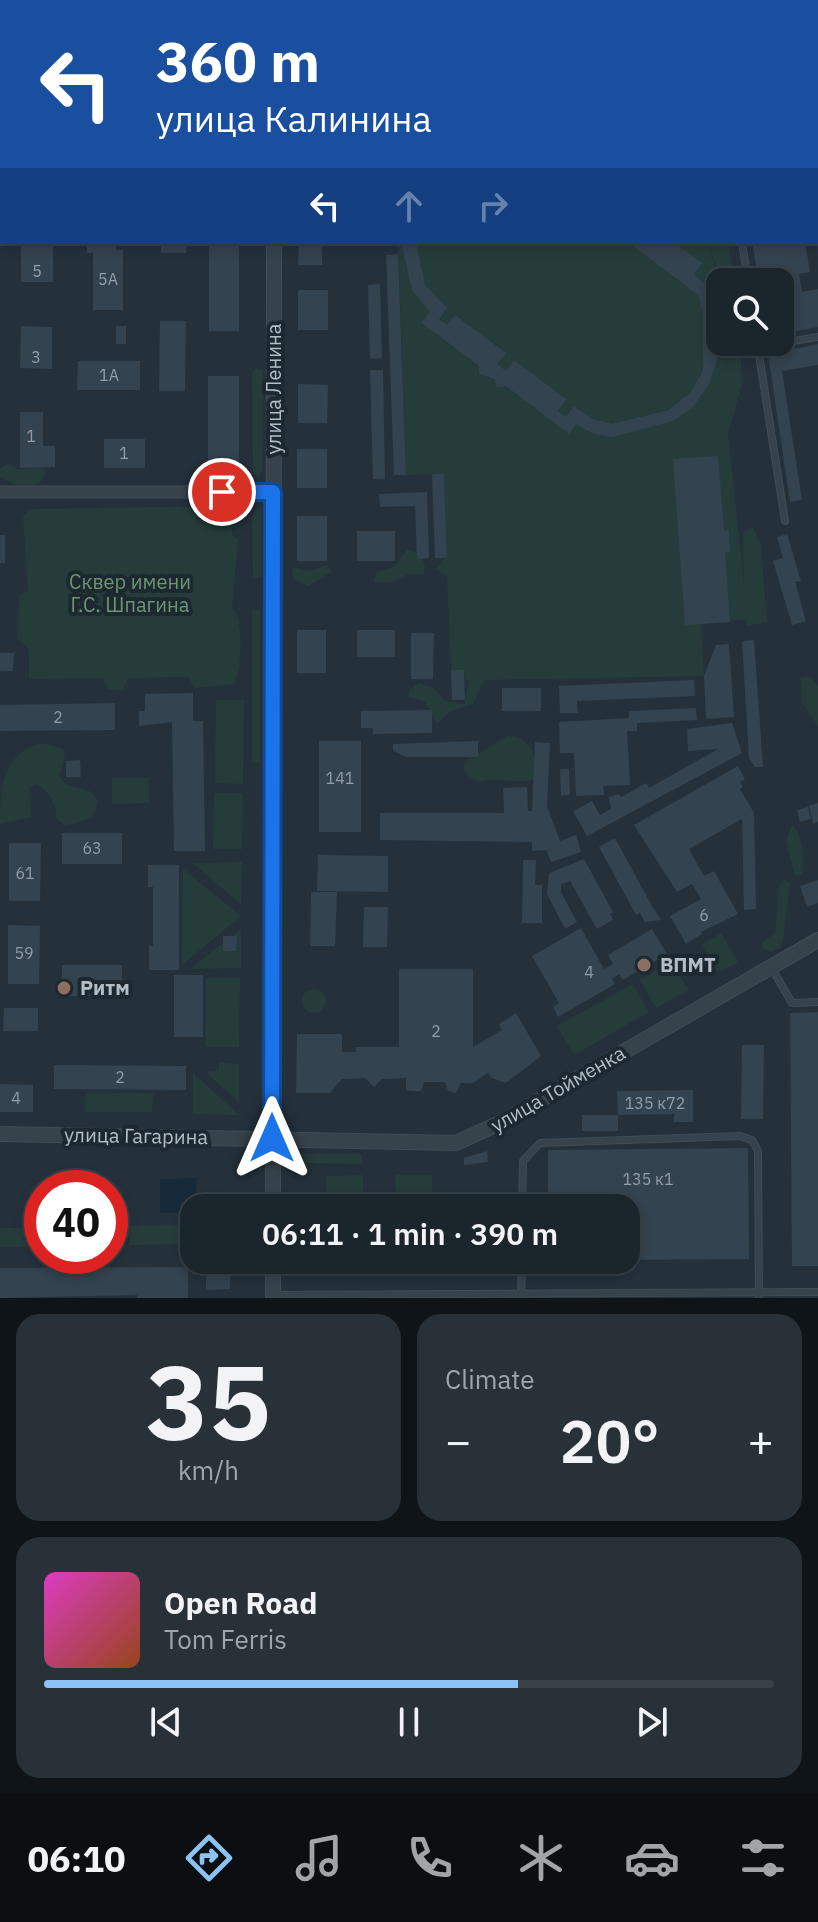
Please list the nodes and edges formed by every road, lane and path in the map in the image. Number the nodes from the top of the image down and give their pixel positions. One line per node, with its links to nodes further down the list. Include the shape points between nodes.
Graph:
1 (274, 244): 8 (street, улица Ленина)
2 (742, 244): 3 (lane)
3 (746, 268)
4 (818, 337): 5 (lane)
5 (794, 340)
6 (760, 356): 9 (lane)
7 (0, 492): 8 (street)
8 (273, 492): 14 (street, улица Ленина)
9 (785, 521)
10 (818, 940): 11 (street, улица Тойменка)
11 (771, 967): 12 (lane, via 792,1003); 14 (street, улица Тойменка, via 500,1123 456,1143)
12 (818, 1002)
13 (0, 1134): 14 (street, улица Гагарина)
14 (272, 1138): 15 (street, улица Ленина)
15 (273, 1194)
16 (522, 1194): 21 (lane, via 523,1161 540,1143 740,1136 752,1140 758,1151)
17 (273, 1274): 22 (street)
18 (522, 1274): 20 (lane)
19 (818, 1292): 21 (lane)
20 (521, 1295): 21 (lane); 23 (lane)
21 (759, 1295)
22 (273, 1296): 23 (lane)
23 (387, 1296)

